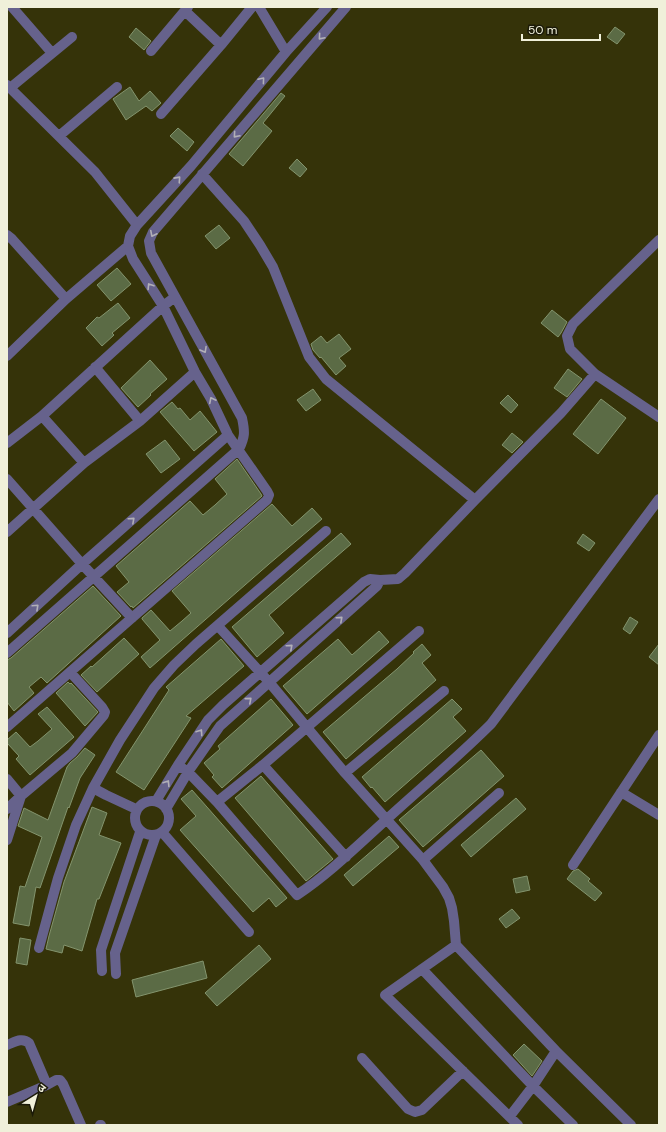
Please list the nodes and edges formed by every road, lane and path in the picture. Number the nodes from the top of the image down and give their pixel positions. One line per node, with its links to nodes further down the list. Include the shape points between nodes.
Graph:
1 (12, 7): 11 (street)
2 (252, 7): 8 (street)
3 (259, 7): 10 (street)
4 (327, 7): 10 (street)
5 (346, 7): 16 (street, one-way to 16)
6 (186, 9): 8 (street); 9 (street)
7 (72, 37): 11 (street)
8 (221, 45): 14 (street)
9 (151, 51)
10 (286, 52): 17 (street, one-way to 10, via 191,166)
11 (52, 53): 12 (street)
12 (8, 86): 15 (street)
13 (117, 87): 15 (street)
14 (160, 114)
15 (59, 136): 17 (street, via 95,172)
16 (202, 174): 21 (street, one-way to 21, via 153,232 149,241 151,253); 37 (street, via 244,221 260,245 273,267 309,357 326,379)
17 (137, 225): 20 (street, via 130,236)
18 (7, 235): 22 (street)
19 (658, 244): 27 (street, via 574,324 567,336 570,349)
20 (128, 246): 22 (street); 23 (street, one-way to 20, via 133,259)
21 (176, 297): 23 (street); 33 (street, one-way to 33, via 242,418 244,430)
22 (66, 299): 24 (street)
23 (163, 306): 25 (street); 26 (street)
24 (7, 356)
25 (95, 367): 28 (street); 30 (street)
26 (195, 372): 30 (street); 31 (street, one-way to 26, via 212,399)
27 (595, 374): 29 (street); 37 (street, via 561,414)
28 (42, 416): 32 (street); 34 (street)
29 (659, 417)
30 (140, 421): 34 (street)
31 (228, 435): 33 (street); 41 (street, one-way to 31)
32 (7, 443)
33 (239, 449): 42 (street); 44 (street, via 267,490 267,500)
34 (84, 463): 38 (street)
35 (7, 479): 38 (street)
36 (659, 499): 71 (street, via 490,724)
37 (475, 500): 43 (street, via 398,579)
38 (33, 509): 40 (street); 41 (street)
39 (326, 531): 45 (street)
40 (7, 532)
41 (82, 564): 42 (street); 47 (street, one-way to 41)
42 (94, 577): 44 (street); 48 (street)
43 (380, 580): 50 (street, one-way to 43, via 356,588 370,579); 51 (street, one-way to 43, via 377,586)
44 (132, 618): 49 (street)
45 (218, 626): 50 (street); 61 (street, via 174,665 154,688)
46 (419, 631): 54 (street)
47 (7, 633)
48 (7, 653)
49 (70, 672): 53 (street); 64 (street, via 102,707 104,715 72,753)
50 (261, 673): 51 (street); 56 (street, one-way to 50, via 208,720)
51 (269, 682): 54 (street); 58 (street, one-way to 51, via 220,726)
52 (444, 691): 59 (street)
53 (7, 727)
54 (308, 728): 57 (street); 59 (street)
55 (659, 735): 62 (street)
56 (178, 765): 58 (street); 65 (street, one-way to 56)
57 (263, 766): 66 (street); 75 (street)
58 (188, 772): 66 (street); 69 (street)
59 (346, 773): 71 (street)
60 (7, 779): 64 (street)
61 (92, 788): 68 (street); 80 (street, via 60,870)
62 (621, 792): 70 (street); 77 (street)
63 (499, 793): 76 (street)
64 (21, 796): 67 (street); 74 (street)
65 (156, 801): 68 (street, via 145,802); 69 (street)
66 (217, 802): 75 (street, via 297,895)
67 (7, 809)
68 (136, 809): 72 (street, via 134,817)
69 (166, 809): 73 (street, via 169,821 167,827)
70 (659, 815)
71 (387, 819): 75 (street); 76 (street)
72 (140, 832): 73 (street, via 148,835); 82 (street, via 101,950)
73 (159, 833): 78 (street); 83 (street, via 115,953)
74 (7, 840)
75 (346, 857)
76 (423, 860): 79 (street, via 449,898)
77 (573, 865)
78 (249, 932)
79 (456, 945): 81 (street); 85 (street)
80 (39, 948)
81 (422, 969): 87 (street, via 385,995); 89 (street)
82 (102, 971)
83 (116, 974)
84 (7, 1045): 88 (street, via 20,1040 29,1043)
85 (556, 1050): 89 (street); 95 (street)
86 (362, 1058): 87 (street, via 408,1109 415,1112 422,1110)
87 (463, 1071): 91 (street)
88 (47, 1085): 90 (street); 92 (street, via 60,1080)
89 (533, 1086): 91 (street); 94 (street)
90 (7, 1102)
91 (510, 1116): 93 (street)
92 (80, 1125)
93 (518, 1125)
94 (573, 1125)
95 (631, 1125)

